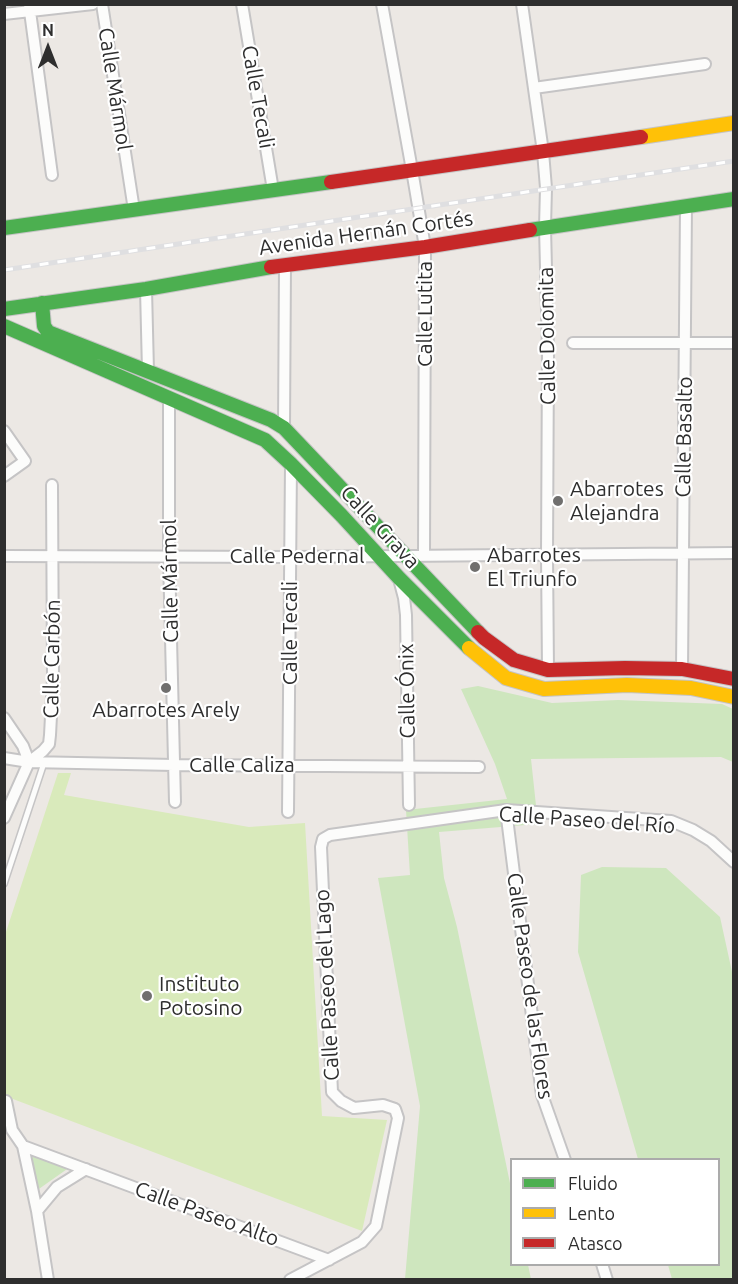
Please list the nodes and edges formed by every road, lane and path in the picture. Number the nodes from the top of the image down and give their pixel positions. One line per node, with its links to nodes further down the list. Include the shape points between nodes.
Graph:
1 (93, 4): 6 (street)
2 (102, 4): 17 (street, Calle Mármol)
3 (242, 4): 14 (street, Calle Tecali)
4 (382, 4): 12 (street, Calle Lutita)
5 (522, 4): 9 (street, Calle Dolomita)
6 (30, 7): 7 (street); 13 (street)
7 (4, 14)
8 (705, 64): 9 (street)
9 (534, 87): 11 (street, Calle Dolomita)
10 (734, 123): 11 (main road)
11 (543, 152): 12 (main road); 18 (street, Calle Dolomita)
12 (412, 170): 14 (main road); 20 (street, Calle Lutita)
13 (52, 175)
14 (273, 190): 17 (main road)
15 (734, 199): 16 (main road, Avenida Hernán Cortés)
16 (686, 206): 18 (main road, Avenida Hernán Cortés); 26 (street, Calle Basalto)
17 (134, 210): 19 (main road)
18 (545, 227): 20 (main road, Avenida Hernán Cortés); 39 (street, Calle Dolomita)
19 (4, 228)
20 (425, 247): 21 (main road, Avenida Hernán Cortés); 43 (street, Calle Lutita)
21 (285, 265): 22 (main road, Avenida Hernán Cortés); 31 (street)
22 (146, 289): 23 (main road, Avenida Hernán Cortés); 29 (street)
23 (42, 303): 24 (main road, Avenida Hernán Cortés); 29 (main road, Calle Grava, via 48,332)
24 (4, 309)
25 (4, 326): 30 (main road, Calle Grava)
26 (684, 342): 27 (street); 28 (street); 36 (street, Calle Basalto)
27 (573, 343)
28 (734, 343)
29 (148, 371): 31 (main road, Calle Grava)
30 (169, 398): 33 (main road, Calle Grava, via 265,440); 44 (street, Calle Mármol)
31 (284, 428): 38 (main road, Calle Grava)
32 (4, 431): 34 (street, via 25,461)
33 (291, 464): 42 (main road, Calle Grava); 45 (street, Calle Tecali)
34 (4, 476)
35 (52, 485): 41 (street, Calle Carbón)
36 (683, 553): 37 (street, Calle Pedernal); 39 (street, Calle Pedernal); 47 (street, Calle Basalto)
37 (734, 553)
38 (406, 555): 42 (street, Calle Pedernal); 43 (street, Calle Pedernal); 48 (main road, Calle Grava, via 484,638 514,660)
39 (547, 555): 43 (street, Calle Pedernal); 48 (street, Calle Dolomita)
40 (4, 556): 41 (street, Calle Pedernal)
41 (53, 556): 44 (street, Calle Pedernal); 53 (street, Calle Carbón, via 49,744)
42 (379, 556): 45 (street, Calle Pedernal); 46 (main road, Calle Grava)
43 (424, 556)
44 (169, 557): 45 (street, Calle Pedernal); 55 (street, Calle Mármol)
45 (290, 557): 57 (street, Calle Tecali)
46 (399, 578): 50 (main road, Calle Grava, via 465,645 506,678 544,689 627,685 691,688); 56 (street, Calle Ónix, via 406,615)
47 (682, 669): 48 (main road, Calle Grava); 49 (main road, Calle Grava)
48 (548, 670)
49 (734, 680)
50 (734, 697)
51 (4, 718): 53 (street)
52 (4, 758): 53 (street, Calle Caliza)
53 (29, 762): 54 (street, Calle Caliza); 63 (street, Calle Carbón)
54 (45, 762): 55 (street, Calle Caliza); 66 (lane)
55 (174, 765): 57 (street, Calle Caliza); 59 (street, Calle Mármol)
56 (408, 765): 57 (street, Calle Caliza); 58 (street, Calle Caliza); 60 (street, Calle Ónix)
57 (289, 766): 62 (street, Calle Tecali)
58 (479, 767)
59 (175, 802)
60 (409, 806)
61 (506, 810): 64 (street, Calle Paseo del Río); 65 (street, Calle Paseo del Río, via 671,821 711,841); 69 (street, Calle Paseo de las Flores, via 542,1095)
62 (288, 812)
63 (4, 818)
64 (323, 839): 72 (street, Calle Paseo del Lago, via 332,1092 354,1108 383,1105 395,1109 398,1118 376,1226 362,1242)
65 (734, 862)
66 (4, 884)
67 (6, 1101): 68 (street, via 12,1130)
68 (23, 1146): 70 (street, Calle Paseo Alto); 71 (street)
69 (564, 1158)
70 (86, 1169): 71 (street, via 57,1187); 72 (street, Calle Paseo Alto)
71 (37, 1211): 73 (street)
72 (329, 1260): 74 (street, Calle Paseo del Lago)
73 (48, 1280)
74 (290, 1280)

